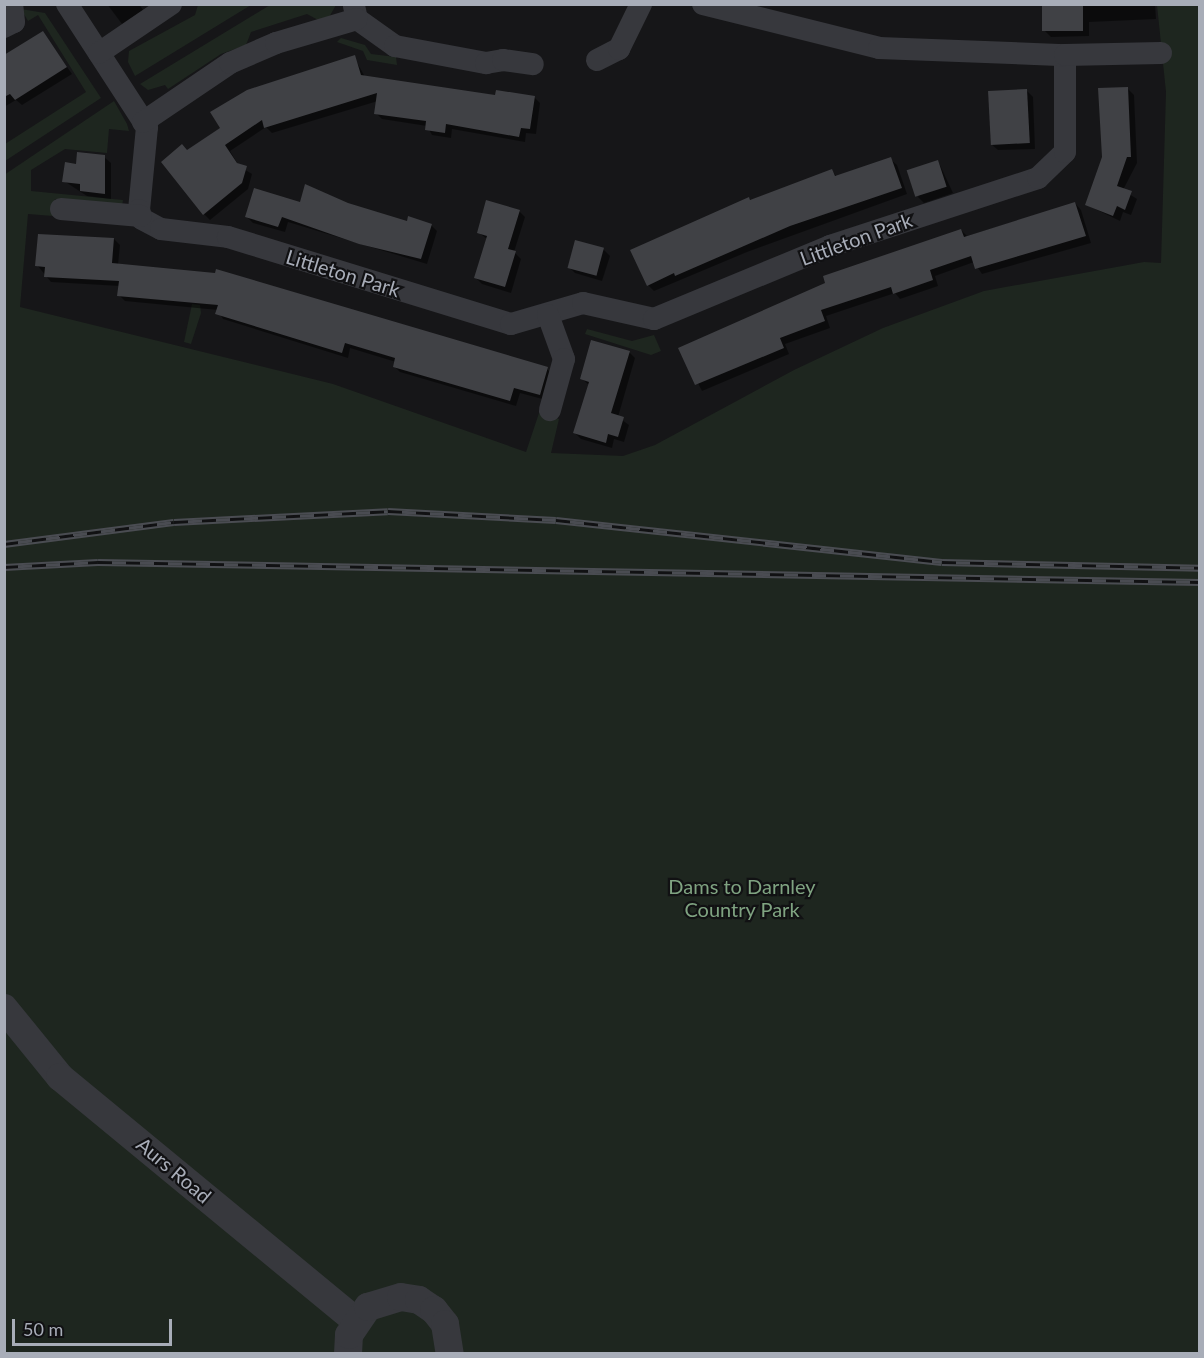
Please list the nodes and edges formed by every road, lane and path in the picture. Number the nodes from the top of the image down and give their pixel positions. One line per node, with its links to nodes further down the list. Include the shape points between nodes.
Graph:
1 (12, 4): 7 (street, via 14,22)
2 (67, 4): 8 (street)
3 (171, 4): 8 (street)
4 (640, 4): 11 (street, via 619,49)
5 (703, 4): 10 (street, via 879,48)
6 (355, 12): 12 (street, via 394,46 486,63 503,60); 13 (street, via 230,63)
7 (4, 27)
8 (99, 53): 13 (street)
9 (1161, 53): 10 (street)
10 (1065, 55): 16 (street, Littleton Park, via 1065,152 1038,178 831,246 654,319 582,303)
11 (597, 60)
12 (533, 64)
13 (143, 122): 15 (street, via 147,127)
14 (61, 209): 15 (street, Littleton Park)
15 (141, 216): 16 (street, Littleton Park, via 161,229 228,237 511,324)
16 (548, 315): 17 (street, via 564,359)
17 (550, 410)
18 (4, 1008): 19 (street, Aurs Road, via 60,1077)
19 (356, 1321): 20 (street, via 349,1335); 21 (street, via 368,1307 384,1299 419,1300 445,1324)
20 (348, 1353)
21 (450, 1353)

